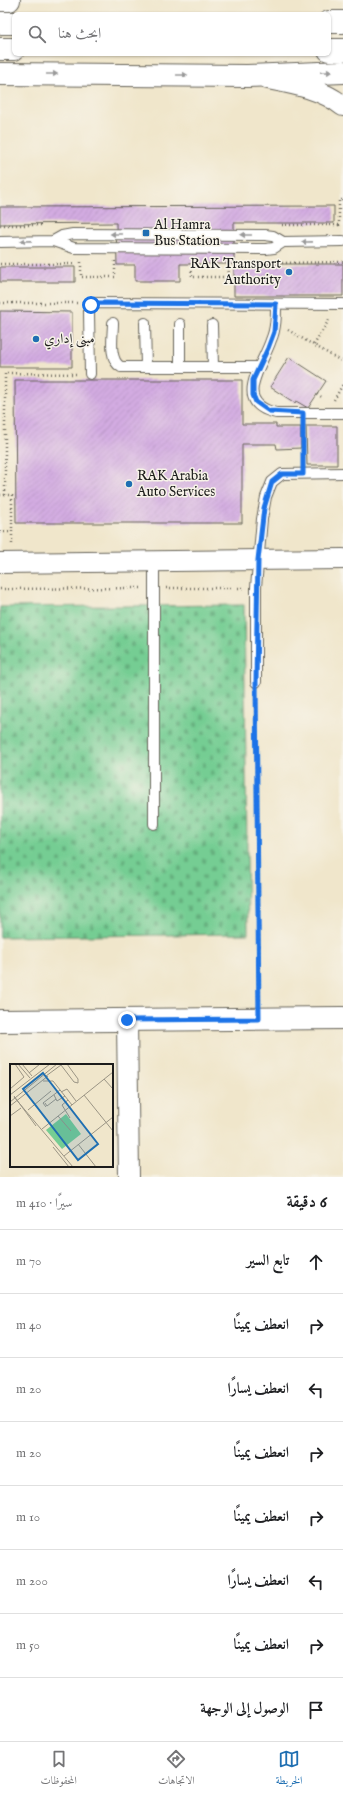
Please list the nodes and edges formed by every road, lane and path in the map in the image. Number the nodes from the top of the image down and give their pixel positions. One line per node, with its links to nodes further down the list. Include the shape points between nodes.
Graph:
1 (0, 0): 2 (main road)
2 (9, 0)
3 (331, 22): 4 (main road)
4 (343, 22)
5 (0, 23): 6 (main road)
6 (12, 23)
7 (0, 49): 8 (main road)
8 (12, 49)
9 (331, 50): 10 (main road)
10 (343, 50)
11 (343, 72): 13 (main road, one-way to 11)
12 (4, 75): 13 (main road, one-way to 13)
13 (247, 76): 14 (street, via 286,82 319,91)
14 (343, 106)
15 (339, 220): 16 (path)
16 (343, 220)
17 (53, 241): 18 (lane, one-way to 18); 19 (lane, via 74,248 266,249 274,248); 19 (lane, one-way to 17, via 265,235 73,234)
18 (0, 242)
19 (283, 242): 20 (lane, one-way to 19)
20 (343, 242)
21 (0, 303): 22 (path)
22 (94, 303): 23 (lane); 36 (lane, via 89,308)
23 (276, 304): 24 (lane); 28 (lane)
24 (341, 304): 30 (path)
25 (113, 323): 32 (lane, via 114,361 121,367)
26 (145, 323): 32 (lane)
27 (180, 324): 33 (lane)
28 (275, 324): 30 (path); 35 (lane, via 272,340)
29 (212, 325): 34 (lane)
30 (314, 345): 31 (path)
31 (343, 362)
32 (146, 367): 33 (lane)
33 (180, 367): 34 (lane)
34 (213, 367): 35 (lane)
35 (259, 367): 37 (lane, via 252,388 256,402 269,411)
36 (90, 374): 42 (path, via 5,373)
37 (303, 413): 38 (lane); 40 (path)
38 (343, 413)
39 (343, 473): 40 (lane)
40 (303, 474): 46 (lane, via 282,474 272,482 264,508)
41 (0, 495): 42 (path)
42 (5, 495): 44 (path, via 12,495)
43 (0, 532): 44 (path)
44 (12, 532): 48 (path)
45 (343, 559): 46 (street)
46 (258, 560): 47 (street); 50 (lane)
47 (154, 561): 48 (street); 49 (lane)
48 (6, 563): 52 (path)
49 (154, 588): 50 (path); 52 (path); 54 (lane)
50 (256, 588): 53 (lane)
51 (0, 589): 52 (path)
52 (12, 589)
53 (256, 682): 56 (path)
54 (154, 824)
55 (343, 1018): 56 (main road)
56 (259, 1019): 57 (main road)
57 (127, 1020): 58 (main road); 59 (street)
58 (0, 1021)
59 (129, 1177)

